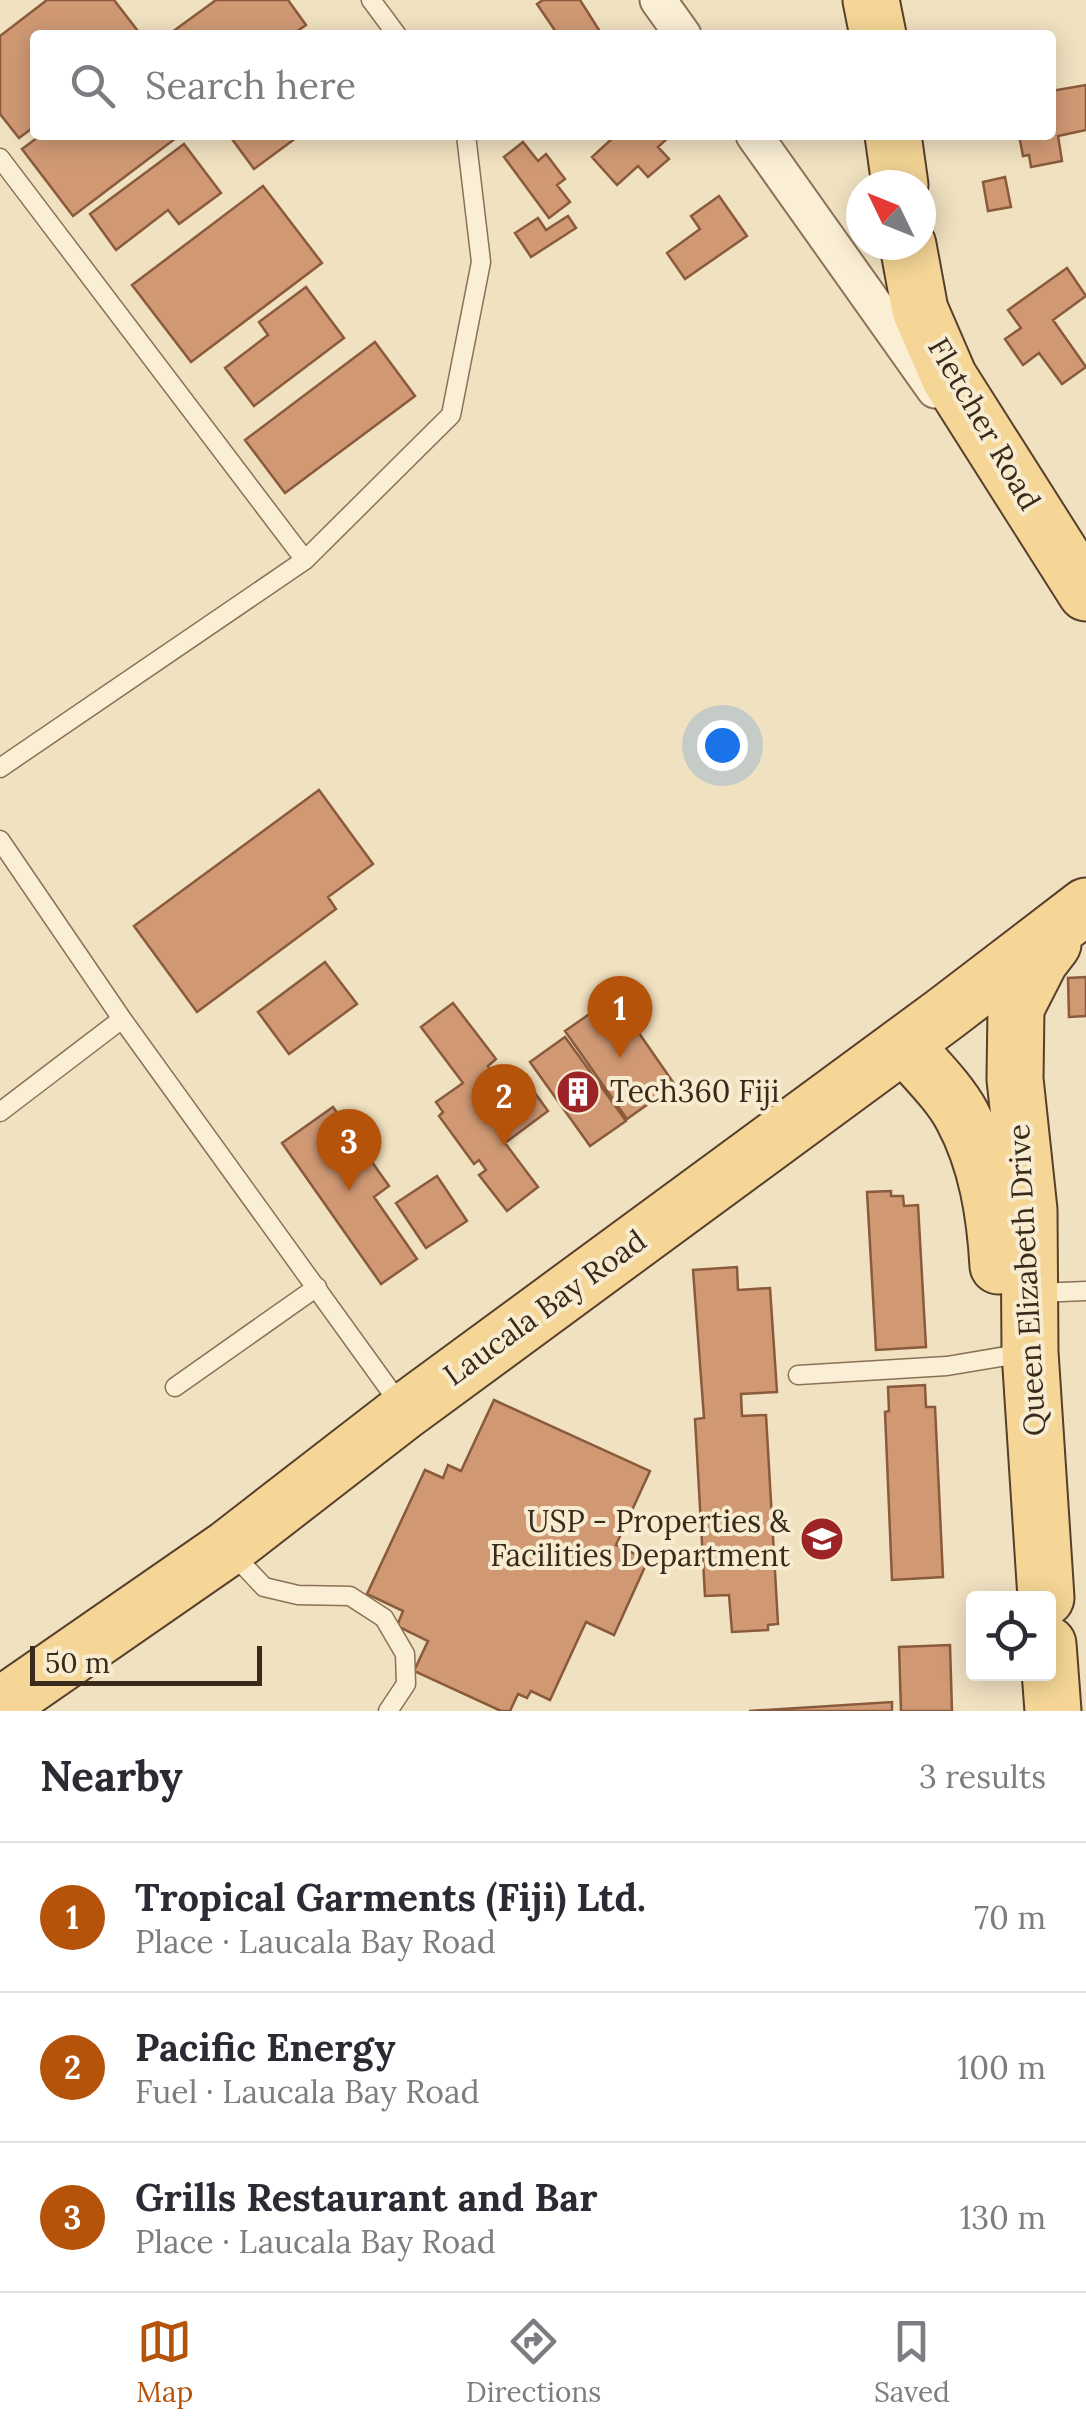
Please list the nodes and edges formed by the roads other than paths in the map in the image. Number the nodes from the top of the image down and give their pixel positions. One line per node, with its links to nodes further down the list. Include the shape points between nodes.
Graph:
1 (371, 0): 4 (lane)
2 (658, 0): 5 (street)
3 (871, 0): 6 (main road)
4 (393, 30)
5 (679, 30)
6 (877, 30)
7 (467, 140): 13 (lane, via 481,262 450,415)
8 (758, 140): 15 (street)
9 (895, 140): 11 (main road)
10 (0, 158): 13 (lane)
11 (898, 170)
12 (911, 260): 14 (main road, Fletcher Road, via 920,310 949,377)
13 (305, 560): 16 (lane)
14 (1086, 592)
15 (1086, 602)
16 (0, 768)
17 (0, 840): 19 (lane)
18 (1079, 912): 20 (main road, Laucala Bay Road); 22 (main road, Queen Elizabeth Drive, via 1040,961 1016,1008 1015,1079)
19 (122, 1019): 21 (lane); 23 (lane)
20 (924, 1029): 22 (main road, via 973,1038); 26 (main road, Queen Elizabeth Drive, via 980,1157); 29 (main road, Laucala Bay Road)
21 (0, 1112)
22 (1029, 1210): 25 (main road, Queen Elizabeth Drive)
23 (318, 1287): 28 (lane); 29 (lane)
24 (1086, 1291): 25 (lane)
25 (1030, 1293): 26 (main road, Queen Elizabeth Drive)
26 (1016, 1354): 27 (lane, via 947,1366); 31 (main road, Queen Elizabeth Drive); 32 (main road, Queen Elizabeth Drive)
27 (798, 1375)
28 (176, 1387)
29 (405, 1411): 30 (main road, Laucala Bay Road)
30 (228, 1548): 35 (main road, Laucala Bay Road); 36 (lane, via 264,1587 350,1596 384,1618 404,1654 406,1684)
31 (1016, 1591)
32 (1045, 1591)
33 (1020, 1681): 37 (main road)
34 (1050, 1681): 38 (main road)
35 (0, 1706)
36 (388, 1711)
37 (1022, 1711)
38 (1052, 1711)

